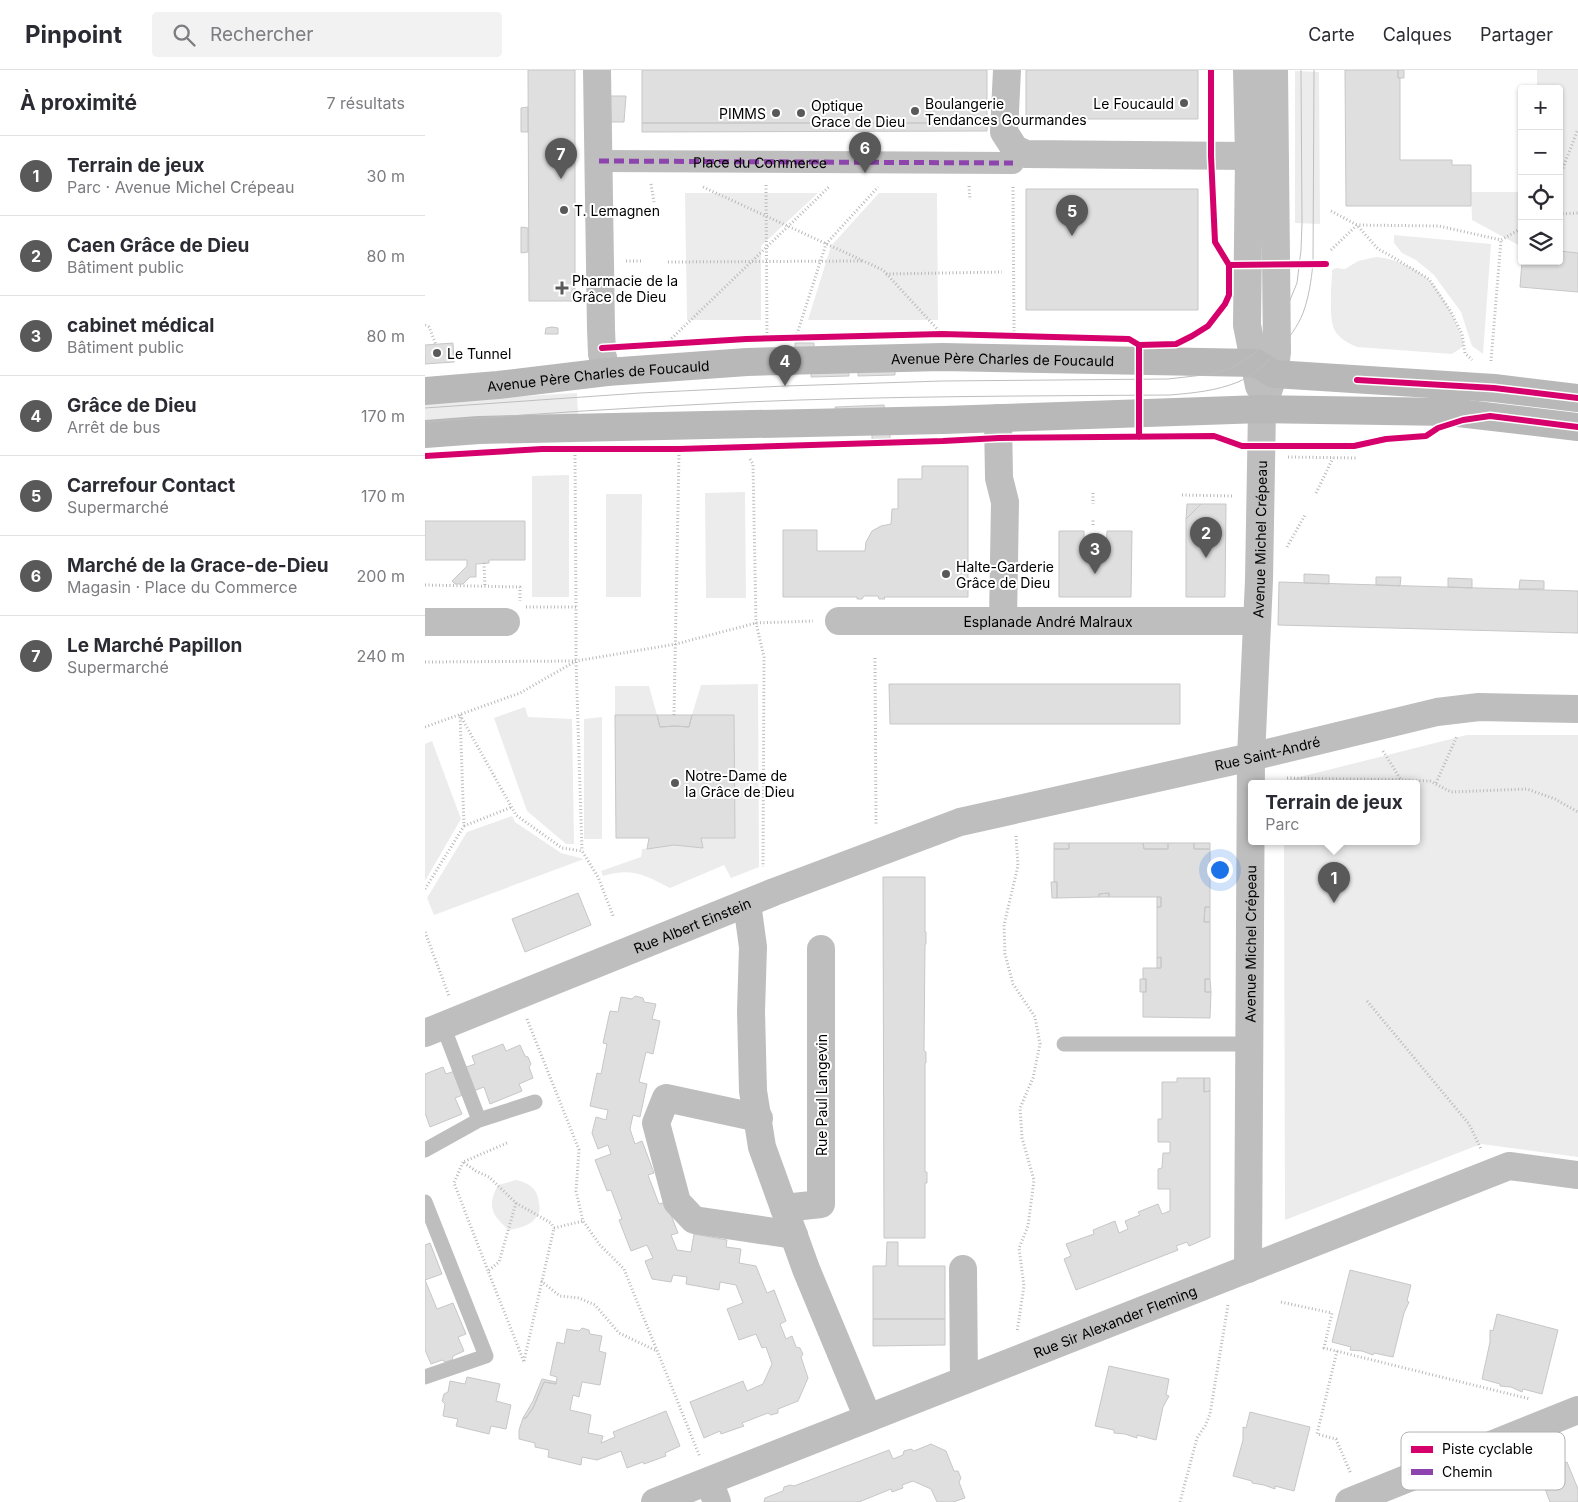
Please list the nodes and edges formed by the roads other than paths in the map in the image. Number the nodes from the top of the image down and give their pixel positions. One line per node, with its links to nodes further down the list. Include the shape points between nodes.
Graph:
1 (597, 70): 6 (street)
2 (1247, 70): 5 (street)
3 (1274, 70): 8 (street, Avenue Michel Crépeau, via 1277,352)
4 (1006, 82): 5 (street, via 1004,132 1015,149 1026,154)
5 (1249, 156): 8 (street, via 1247,325)
6 (599, 161): 7 (street, Place du Commerce, via 900,162); 9 (street, via 601,330)
7 (1013, 173)
8 (1265, 368): 9 (main road, Avenue Père Charles de Foucauld, via 932,358 747,362); 11 (main road, Avenue Père Charles de Foucauld); 12 (street, Avenue Michel Crépeau)
9 (607, 372): 10 (main road, Avenue Père Charles de Foucauld)
10 (425, 390)
11 (1578, 398)
12 (1262, 409): 13 (main road); 14 (main road, via 1450,412); 16 (street, Avenue Michel Crépeau)
13 (998, 418): 15 (main road); 18 (street, via 999,478 1005,502)
14 (1578, 427)
15 (425, 434)
16 (1257, 620): 18 (street, Esplanade André Malraux); 22 (street, Avenue Michel Crépeau)
17 (839, 621): 18 (street, Esplanade André Malraux)
18 (1003, 621)
19 (425, 622): 20 (street)
20 (506, 622)
21 (1578, 709): 22 (street, Rue Saint-André, via 1479,707 1437,712)
22 (1251, 757): 23 (street, Avenue Michel Crépeau); 24 (street, Rue Saint-André)
23 (1251, 780)
24 (960, 822): 26 (street, Rue Albert Einstein)
25 (1250, 845): 30 (street, Avenue Michel Crépeau)
26 (747, 903): 28 (street, Rue Albert Einstein); 32 (street, via 753,947 753,1091)
27 (821, 949): 37 (street, Rue Paul Langevin, via 821,1204)
28 (440, 1021): 33 (lane)
29 (1064, 1044): 30 (lane)
30 (1249, 1044): 40 (street, Avenue Michel Crépeau)
31 (535, 1102): 33 (lane)
32 (759, 1118): 37 (street, via 762,1147); 38 (street, via 666,1098 656,1123 677,1202 693,1220)
33 (479, 1120): 34 (lane)
34 (425, 1150)
35 (1578, 1176): 40 (street, Rue Sir Alexander Fleming, via 1509,1166)
36 (425, 1202): 41 (lane, via 486,1356)
37 (784, 1208): 38 (street)
38 (794, 1235): 44 (street)
39 (963, 1269): 42 (street)
40 (1240, 1272): 42 (street, Rue Sir Alexander Fleming)
41 (425, 1377)
42 (964, 1380): 44 (street, Rue Sir Alexander Fleming)
43 (1578, 1410): 45 (street)
44 (868, 1418): 47 (street, Rue Sir Alexander Fleming)
45 (1523, 1432)
46 (1401, 1481): 48 (street)
47 (713, 1491): 49 (street, Rue Sir Alexander Fleming)
48 (1355, 1500)
49 (655, 1502)

